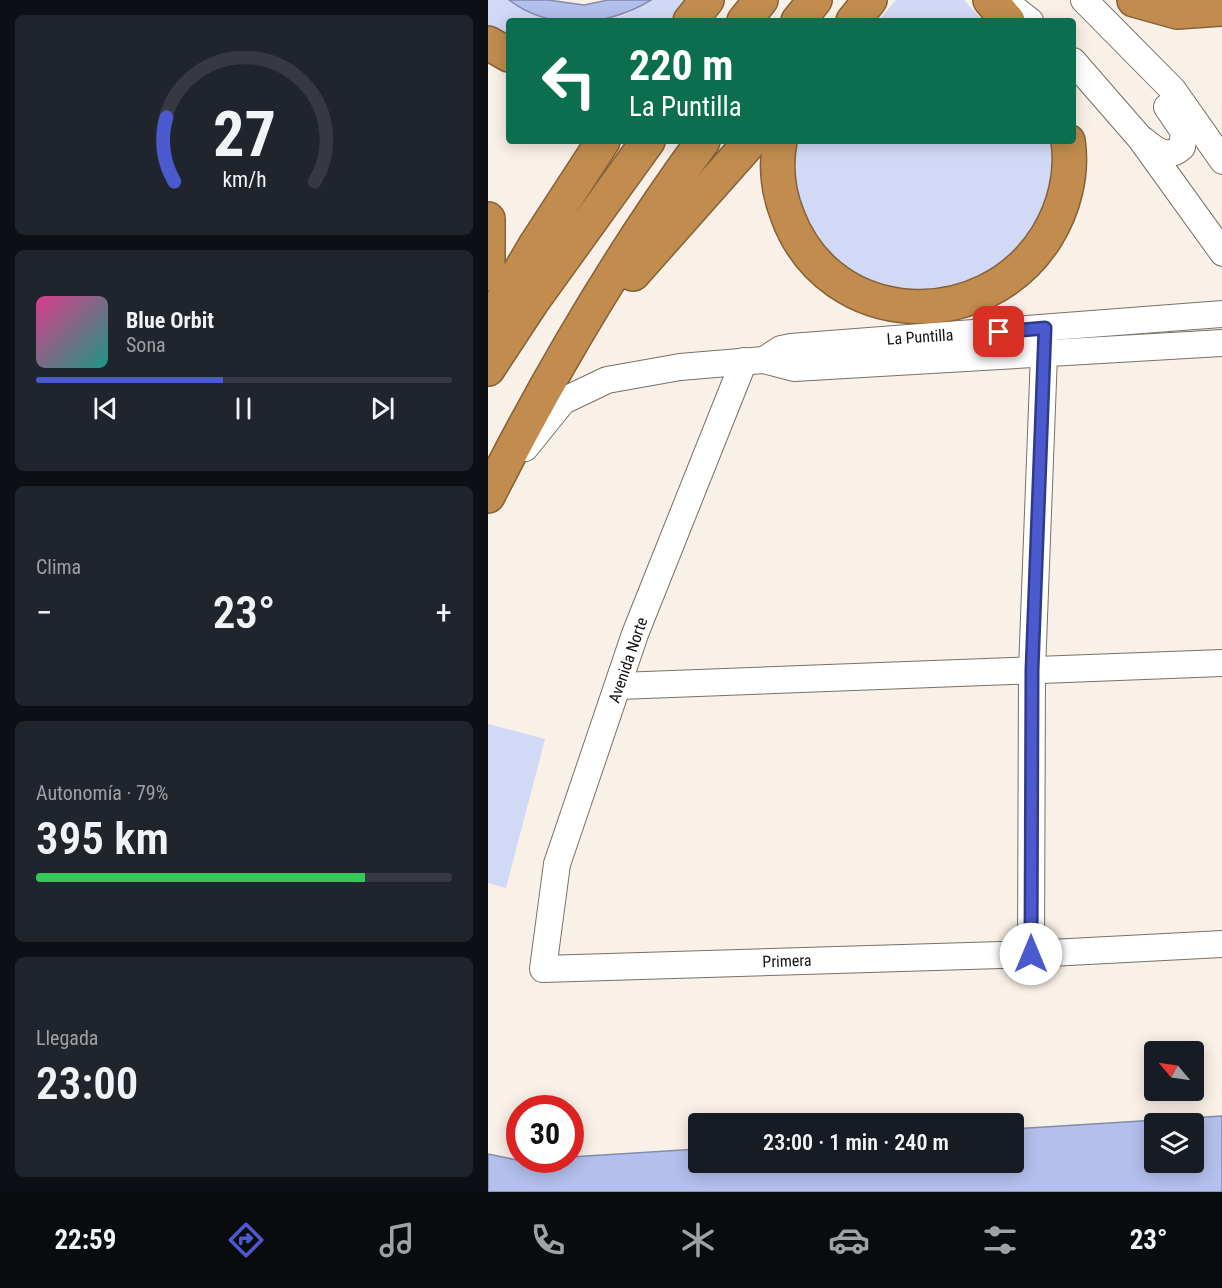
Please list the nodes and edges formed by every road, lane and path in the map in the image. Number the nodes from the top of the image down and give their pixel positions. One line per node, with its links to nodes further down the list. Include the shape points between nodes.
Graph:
1 (761, 0): 9 (highway)
2 (815, 0): 10 (highway)
3 (870, 0): 11 (highway)
4 (990, 0): 12 (highway)
5 (1003, 0): 13 (street)
6 (1084, 0): 14 (street)
7 (1134, 0): 8 (highway, via 1177,12)
8 (1223, 9)
9 (746, 18)
10 (800, 18)
11 (855, 18)
12 (1005, 18)
13 (1026, 18)
14 (1122, 36): 18 (street, via 1184,132 1182,147 1170,154); 25 (street, via 1173,90)
15 (488, 43): 16 (highway)
16 (506, 54)
17 (1076, 64): 18 (street)
18 (1140, 138): 27 (street)
19 (601, 144): 30 (highway)
20 (646, 144): 34 (highway)
21 (701, 144): 35 (highway, via 606,282)
22 (747, 144): 35 (highway, via 643,260)
23 (780, 144): 24 (highway, via 778,180 783,203 803,246 819,265 855,291 876,300 918,308 943,307 984,293 1028,262 1054,225 1063,200 1070,174)
24 (1068, 144)
25 (1223, 161)
26 (488, 219): 28 (highway)
27 (1223, 253)
28 (488, 274)
29 (1223, 314): 31 (street, La Puntilla)
30 (488, 326)
31 (1045, 340): 32 (street, La Puntilla); 33 (street, La Puntilla, via 794,368); 38 (street)
32 (1223, 343)
33 (754, 360): 36 (street, La Puntilla, via 680,367 607,380 574,394 552,413); 39 (street, Avenida Norte, via 635,634)
34 (488, 369)
35 (533, 408): 36 (highway)
36 (488, 496)
37 (1223, 663): 38 (street)
38 (1032, 670): 39 (street); 41 (street)
39 (619, 686): 42 (street, Avenida Norte, via 557,864)
40 (1223, 944): 41 (street, Primera)
41 (1031, 954): 42 (street, Primera)
42 (544, 969)

